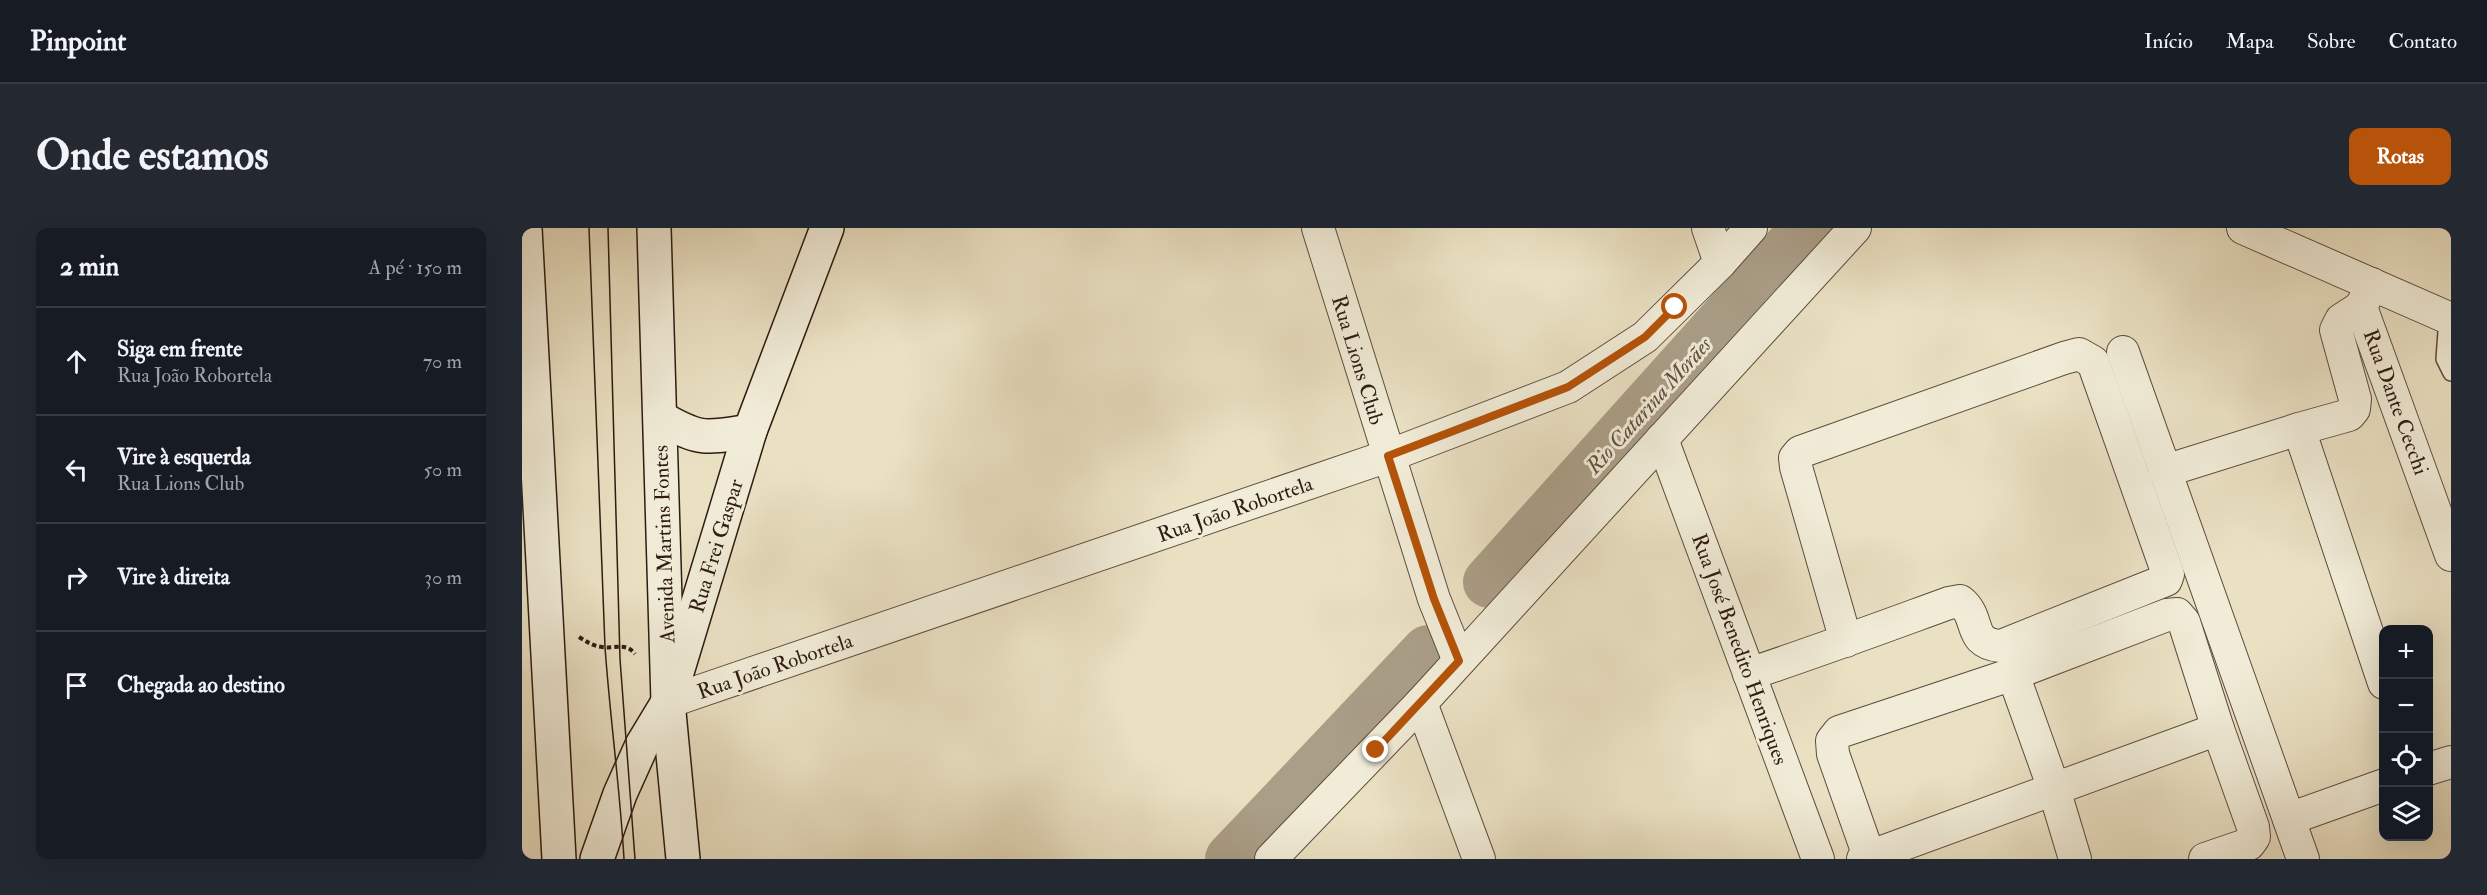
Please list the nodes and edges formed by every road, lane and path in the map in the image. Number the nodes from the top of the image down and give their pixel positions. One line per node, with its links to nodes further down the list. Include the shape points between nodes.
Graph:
1 (525, 228): 11 (main road)
2 (654, 228): 15 (main road, Avenida Martins Fontes)
3 (827, 228): 17 (main road, Rua Frei Gaspar)
4 (1318, 228): 19 (street, Rua Lions Club)
5 (1708, 228): 9 (street)
6 (1751, 228): 9 (street, Rua João Robortela)
7 (1855, 228): 18 (street)
8 (2243, 228): 10 (street)
9 (1720, 263): 19 (street, Rua João Robortela, via 1645,337 1568,387)
10 (2366, 295): 12 (street); 16 (street, via 2336,330 2355,399 2354,409 2349,415); 21 (street, Rua Dante Cecchi)
11 (526, 306): 38 (main road)
12 (2449, 319): 14 (lane, via 2444,359)
13 (2123, 352): 20 (street)
14 (2451, 373)
15 (661, 418): 17 (main road, via 702,437); 29 (main road, Avenida Martins Fontes)
16 (2299, 429): 20 (street); 28 (street)
17 (750, 431): 29 (main road, Rua Frei Gaspar)
18 (1662, 439): 24 (street); 26 (street, Rua José Benedito Henriques)
19 (1388, 456): 24 (street, Rua Lions Club); 29 (street, Rua João Robortela)
20 (2165, 471): 36 (street)
21 (2451, 555)
22 (577, 635): 25 (path, via 589,644 631,649)
23 (1846, 640): 23 (street, via 1960,601 1967,607 1980,638 1987,645 2001,646 2166,580 2168,574 2093,362 2079,354 2064,358 1800,452 1795,458 1796,467); 26 (street)
24 (1455, 651): 30 (street)
25 (640, 660)
26 (1749, 674): 43 (street, Rua José Benedito Henriques)
27 (2013, 674): 31 (street, via 2177,614 2184,622); 35 (street); 37 (street, via 1839,732 1832,741 1833,754)
28 (2383, 679)
29 (668, 702): 39 (main road, Rua Frei Gaspar, via 642,745); 40 (main road, Avenida Martins Fontes)
30 (1421, 703): 41 (street); 42 (street)
31 (2218, 729): 35 (street); 45 (street, via 2254,837 2248,844)
32 (2451, 762): 33 (street)
33 (2433, 768)
34 (2379, 787): 36 (street)
35 (2054, 789): 37 (street); 44 (street)
36 (2289, 819): 46 (street)
37 (1868, 858)
38 (559, 859)
39 (597, 859)
40 (683, 859)
41 (1271, 859)
42 (1479, 859)
43 (1818, 859)
44 (2076, 859)
45 (2205, 859)
46 (2303, 859)

